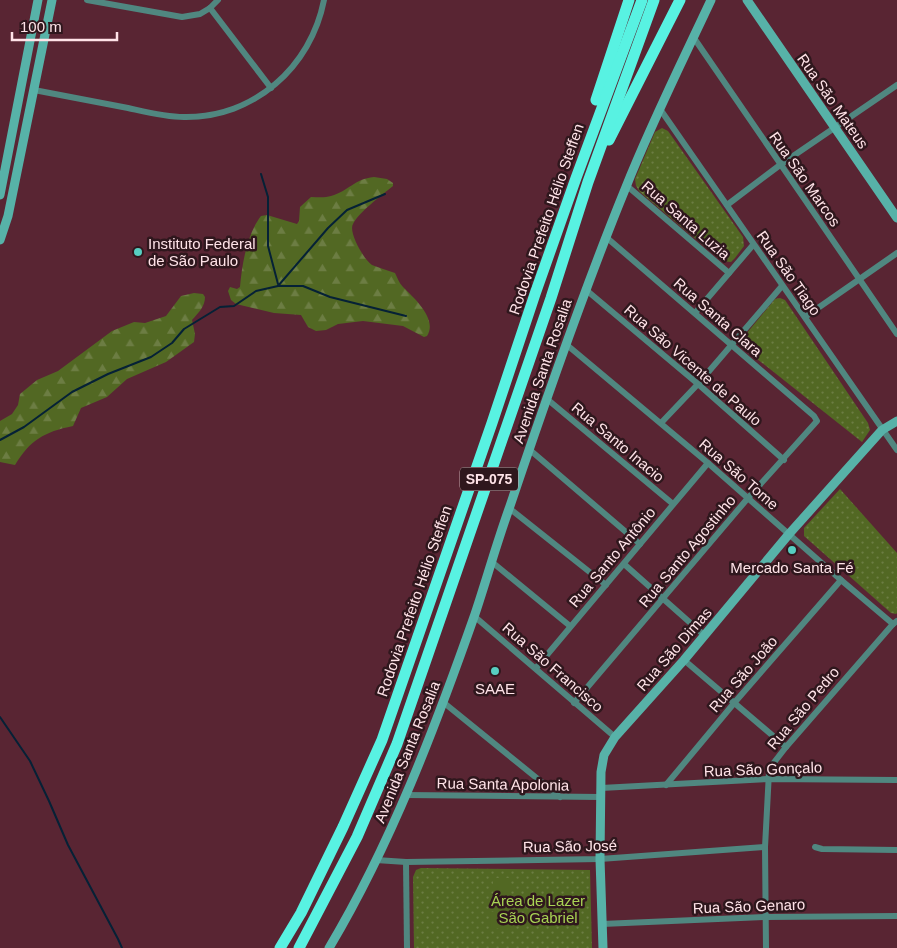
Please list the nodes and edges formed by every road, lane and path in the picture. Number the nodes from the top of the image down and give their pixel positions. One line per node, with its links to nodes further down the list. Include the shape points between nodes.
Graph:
1 (38, 0): 23 (street)
2 (52, 0): 16 (street)
3 (87, 0): 12 (street, via 182,17 194,16)
4 (218, 0): 12 (street)
5 (324, 0): 15 (street, via 314,33 303,54)
6 (629, 0): 20 (highway, via 595,102)
7 (642, 0): 20 (highway, Rodovia Prefeito Hélio Steffen / SP-075)
8 (654, 0): 21 (highway, Rodovia Prefeito Hélio Steffen / SP-075)
9 (680, 0): 21 (highway)
10 (711, 0): 13 (street, Avenida Santa Rosalia)
11 (747, 0): 18 (street, Rua São Mateus)
12 (210, 8): 15 (street)
13 (694, 38): 17 (street, Avenida Santa Rosalia); 19 (street, Rua São Marcos)
14 (897, 85): 18 (street)
15 (271, 88): 16 (street, via 229,110 183,117)
16 (34, 90): 27 (street)
17 (660, 108): 22 (street, Avenida Santa Rosalia); 24 (street, Rua São Tiago)
18 (835, 128): 19 (street); 25 (street, Rua São Mateus)
19 (780, 165): 24 (street); 31 (street, Rua São Marcos)
20 (576, 178): 85 (highway, Rodovia Prefeito Hélio Steffen / SP-075, via 382,740 343,827)
21 (588, 182): 86 (highway, Rodovia Prefeito Hélio Steffen / SP-075, via 539,336 397,744 357,837)
22 (626, 185): 26 (street, Avenida Santa Rosalia); 30 (street, Rua Santa Luzia)
23 (0, 195)
24 (728, 206): 28 (street, Rua São Tiago)
25 (897, 218)
26 (606, 237): 33 (street, Avenida Santa Rosalia); 34 (street, Rua Santa Clara)
27 (0, 240)
28 (754, 245): 30 (street); 32 (street, Rua São Tiago)
29 (897, 253): 31 (street)
30 (729, 273): 34 (street)
31 (860, 279): 35 (street); 36 (street, Rua São Marcos)
32 (782, 286): 35 (street, Rua São Tiago); 38 (street)
33 (585, 289): 37 (street, Avenida Santa Rosalia); 39 (street, Rua São Vicente de Paulo)
34 (695, 313): 38 (street, Rua Santa Clara)
35 (805, 317): 44 (street, Rua São Tiago)
36 (897, 334)
37 (567, 345): 40 (street, Avenida Santa Rosalia); 43 (street, Rua São Tome)
38 (731, 345): 39 (street); 41 (street, Rua Santa Clara)
39 (698, 384): 43 (street); 47 (street, Rua São Vicente de Paulo)
40 (547, 399): 45 (street, Avenida Santa Rosalia); 50 (street, Rua Santo Inacio)
41 (814, 416): 47 (street, Rua Santo Agostinho, via 817,422)
42 (897, 421): 44 (street, Rua São Dimas)
43 (661, 423): 48 (street, Rua São Tome)
44 (882, 430): 46 (street, Rua São Tiago); 52 (street, Rua São Dimas)
45 (530, 450): 51 (street, Avenida Santa Rosalia); 53 (street)
46 (897, 450)
47 (784, 460): 49 (street, Rua Santo Agostinho)
48 (708, 463): 49 (street, Rua São Tome); 50 (street, Rua Santo Antônio)
49 (748, 498): 52 (street, Rua São Tome); 58 (street, Rua Santo Agostinho)
50 (673, 504): 53 (street, Rua Santo Antônio)
51 (509, 508): 54 (street, Avenida Santa Rosalia); 57 (street)
52 (789, 534): 56 (street, Rua São Tome); 62 (street, Rua São Dimas)
53 (640, 544): 55 (street, Rua Santo Antônio)
54 (492, 562): 59 (street, Avenida Santa Rosalia); 61 (street)
55 (624, 564): 57 (street, Rua Santo Antônio); 58 (street)
56 (841, 580): 60 (street, Rua São Tome); 66 (street, Rua São João)
57 (606, 585): 61 (street, Rua Santo Antônio)
58 (663, 600): 62 (street); 67 (street, Rua Santo Agostinho)
59 (474, 616): 64 (street, Rua São Francisco); 65 (street, Avenida Santa Rosalia)
60 (895, 622): 69 (street, Rua São Pedro)
61 (570, 626): 64 (street, Rua Santo Antônio)
62 (704, 635): 63 (street, Rua São Dimas)
63 (684, 660): 66 (street); 68 (street, Rua São Dimas)
64 (536, 668): 67 (street, Rua São Francisco)
65 (443, 702): 74 (street, Avenida Santa Rosalia); 75 (street)
66 (735, 702): 69 (street); 72 (street, Rua São João)
67 (574, 703): 68 (street, Rua São Francisco)
68 (615, 737): 73 (street, Rua São Dimas, via 604,756)
69 (786, 747): 70 (street, Rua São Pedro, via 772,765)
70 (768, 779): 71 (street, Rua São Gonçalo); 72 (street, Rua São Gonçalo); 76 (street, Rua São Pedro)
71 (897, 780)
72 (666, 785): 73 (street, Rua São Gonçalo)
73 (600, 793): 75 (street, Rua Santa Apolonia); 79 (street, Rua São Dimas)
74 (405, 795): 75 (street, Rua Santa Apolonia); 80 (street, Avenida Santa Rosalia)
75 (560, 796)
76 (765, 847): 79 (street, Rua São José); 83 (street, Rua São Pedro)
77 (815, 847): 78 (street)
78 (897, 850)
79 (600, 859): 81 (street, Rua São José); 84 (street, Rua São Dimas)
80 (376, 860): 81 (street, Rua São José); 87 (street, Avenida Santa Rosalia)
81 (406, 862): 88 (street)
82 (897, 916): 83 (street, Rua São Genaro)
83 (765, 917): 84 (street, Rua São Genaro); 90 (street, Rua São Pedro)
84 (602, 924): 89 (street, Rua São Dimas)
85 (280, 948)
86 (299, 948)
87 (329, 948)
88 (407, 948)
89 (603, 948)
90 (766, 948)

